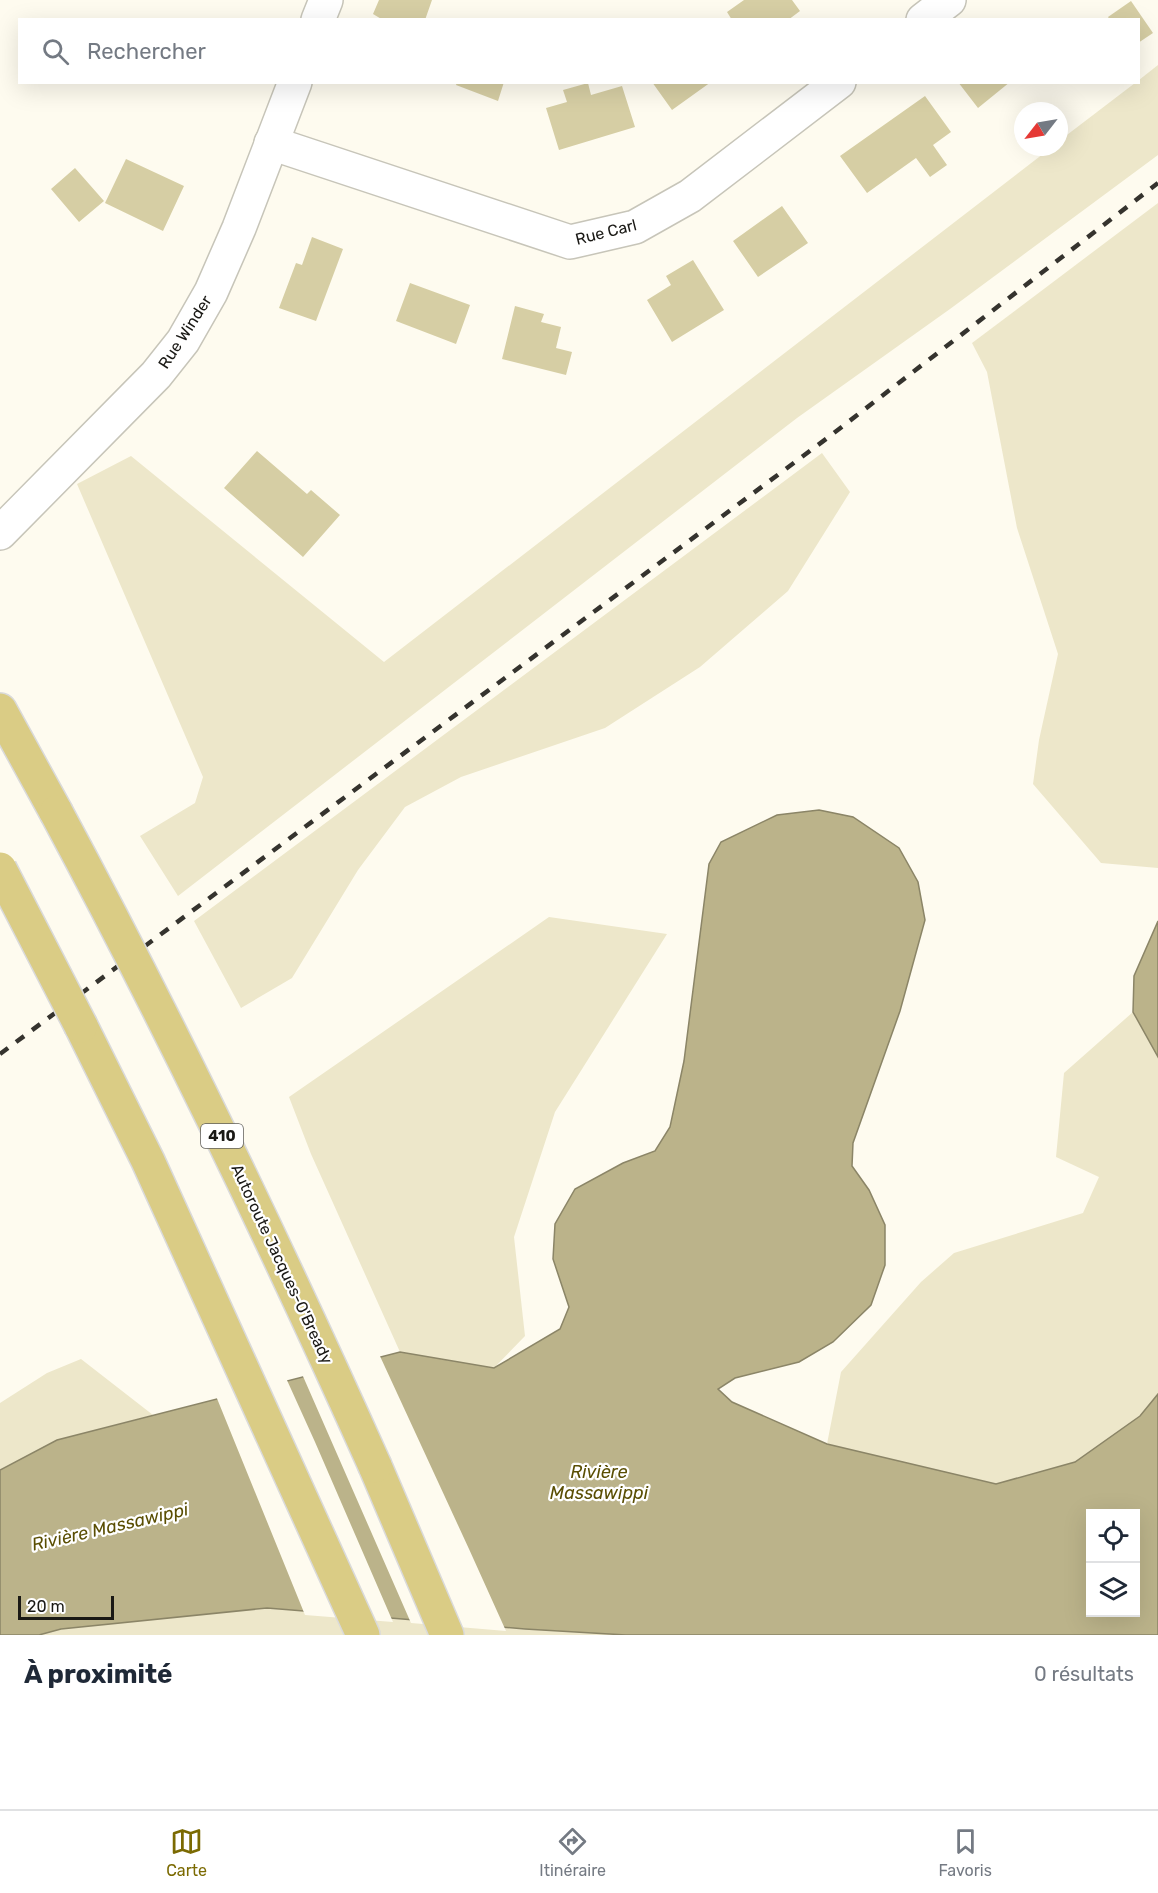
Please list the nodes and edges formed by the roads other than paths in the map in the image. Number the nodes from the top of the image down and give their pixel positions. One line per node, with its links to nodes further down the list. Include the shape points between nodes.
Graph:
1 (326, 0): 3 (street)
2 (949, 0): 4 (street)
3 (319, 18)
4 (926, 18)
5 (294, 84): 7 (street, Rue Winder)
6 (836, 84): 7 (street, Rue Carl, via 690,196 635,227 570,242)
7 (272, 143): 8 (street, Rue Winder, via 211,292 183,341 156,375)
8 (0, 533)
9 (0, 710): 12 (highway, Autoroute Jacques-O'Bready / 410, bridge, via 219,1129 347,1402)
10 (0, 869): 11 (highway, bridge, via 148,1161)
11 (360, 1631)
12 (447, 1635)

